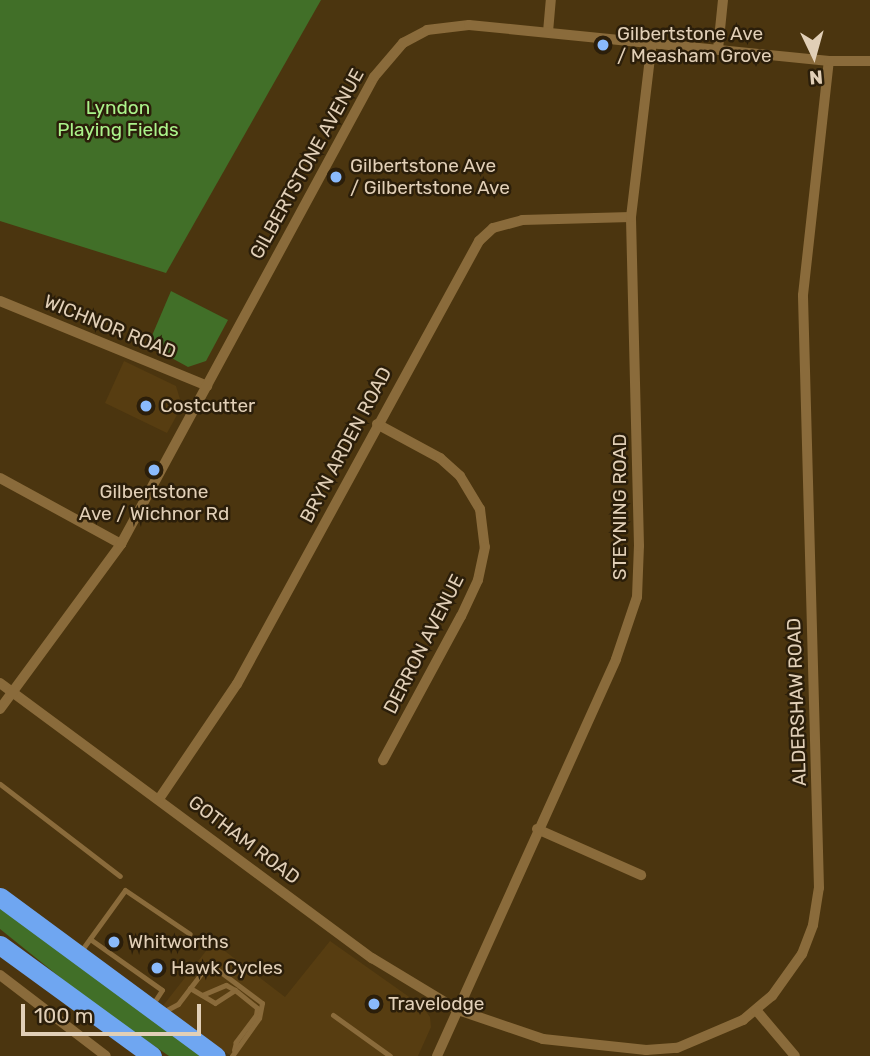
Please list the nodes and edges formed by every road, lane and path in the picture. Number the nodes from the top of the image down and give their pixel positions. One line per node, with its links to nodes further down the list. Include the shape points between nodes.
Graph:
1 (551, 0): 3 (street)
2 (723, 0): 5 (street)
3 (548, 32): 4 (street, GILBERTSTONE AVENUE); 10 (street, GILBERTSTONE AVENUE, via 448,25 427,30 387,58)
4 (652, 42): 5 (street, GILBERTSTONE AVENUE); 8 (street, STEYNING ROAD)
5 (718, 48): 6 (street, GILBERTSTONE AVENUE)
6 (829, 61): 7 (street, GILBERTSTONE AVENUE); 35 (street, ALDERSHAW ROAD, via 803,295 819,888 802,954 785,982)
7 (870, 61)
8 (631, 217): 11 (street, BRYN ARDEN ROAD, via 522,220 493,228 470,253); 20 (street, STEYNING ROAD, via 637,597 616,659)
9 (0, 301): 10 (street, WICHNOR ROAD)
10 (207, 386): 13 (street, GILBERTSTONE AVENUE)
11 (377, 424): 17 (street, DERRON AVENUE, via 440,458 460,476 480,509 485,537 483,565 467,604); 19 (street, BRYN ARDEN ROAD, via 237,684)
12 (0, 478): 13 (street)
13 (121, 544): 15 (street, GILBERTSTONE AVENUE)
14 (0, 683): 15 (street, GOTHAM ROAD)
15 (13, 692): 16 (street, GILBERTSTONE AVENUE); 19 (street, GOTHAM ROAD)
16 (0, 709)
17 (383, 760)
18 (0, 784): 22 (lane)
19 (159, 799): 34 (street, GOTHAM ROAD, via 372,958)
20 (537, 829): 21 (street); 34 (street, STEYNING ROAD)
21 (641, 874)
22 (120, 876)
23 (0, 897): 26 (highway)
24 (190, 934): 26 (lane, via 125,890)
25 (0, 945): 28 (highway)
26 (85, 946): 33 (highway)
27 (0, 975): 32 (street)
28 (45, 978): 32 (street); 37 (highway)
29 (190, 988): 31 (lane); 33 (lane, via 178,1004); 38 (lane, via 207,966 214,967 262,1003 259,1018)
30 (235, 990): 31 (lane, via 226,985); 31 (lane, via 215,1003); 38 (lane, via 257,1008)
31 (202, 995)
32 (31, 998): 39 (street)
33 (156, 1010): 38 (highway)
34 (458, 1010): 35 (street, ALDERSHAW ROAD, via 542,1039 646,1050 700,1041); 42 (street, STEYNING ROAD)
35 (756, 1010): 43 (street)
36 (333, 1016): 41 (lane)
37 (130, 1048): 40 (highway)
38 (227, 1055)
39 (106, 1056)
40 (152, 1056)
41 (390, 1056)
42 (437, 1056)
43 (796, 1056)

